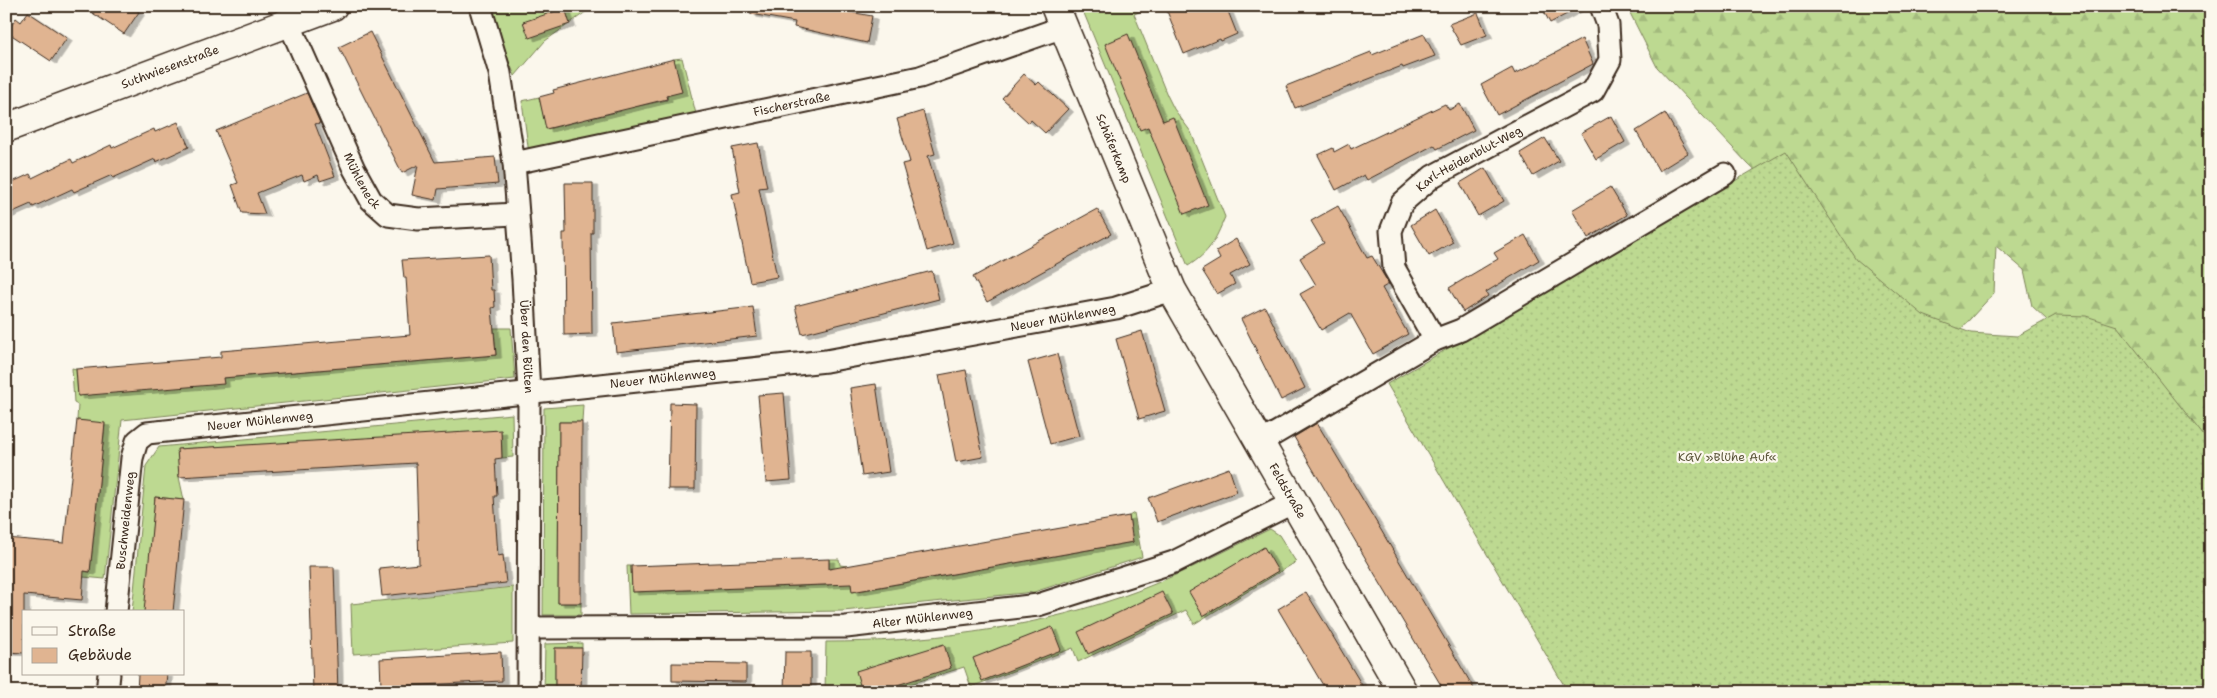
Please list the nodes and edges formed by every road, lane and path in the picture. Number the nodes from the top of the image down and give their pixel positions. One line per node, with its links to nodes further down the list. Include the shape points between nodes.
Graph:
1 (333, 6): 5 (street, Suthwiesenstraße)
2 (480, 6): 7 (street, Über den Bülten, via 500,73)
3 (1601, 6): 11 (street, Karl-Heidenblut-Weg, via 1608,25 1610,60 1593,91 1434,176 1402,203 1391,231 1394,268)
4 (1059, 17): 7 (street, Fischerstraße, via 920,77); 10 (street, Schäferkamp)
5 (289, 23): 6 (street, Suthwiesenstraße); 9 (street, Mühleneck, via 354,169 371,200 388,215 418,219)
6 (6, 128)
7 (514, 163): 9 (street, Über den Bülten)
8 (1726, 174): 11 (street, via 1461,330)
9 (517, 214): 12 (street, Über den Bülten)
10 (1172, 290): 12 (street, Neuer Mühlenweg, via 1116,308 826,361); 14 (street, Feldstraße)
11 (1435, 340): 14 (street)
12 (529, 393): 13 (street, Neuer Mühlenweg); 17 (street, Über den Bülten)
13 (146, 433): 16 (street, Buschweidenweg, via 138,441 132,458)
14 (1259, 443): 15 (street, Feldstraße)
15 (1294, 502): 17 (street, Alter Mühlenweg, via 1174,562 1038,605 846,627); 21 (street, Feldstraße)
16 (116, 610)
17 (529, 628): 20 (street, Über den Bülten)
18 (109, 676): 19 (street)
19 (107, 692)
20 (528, 692)
21 (1403, 692)

